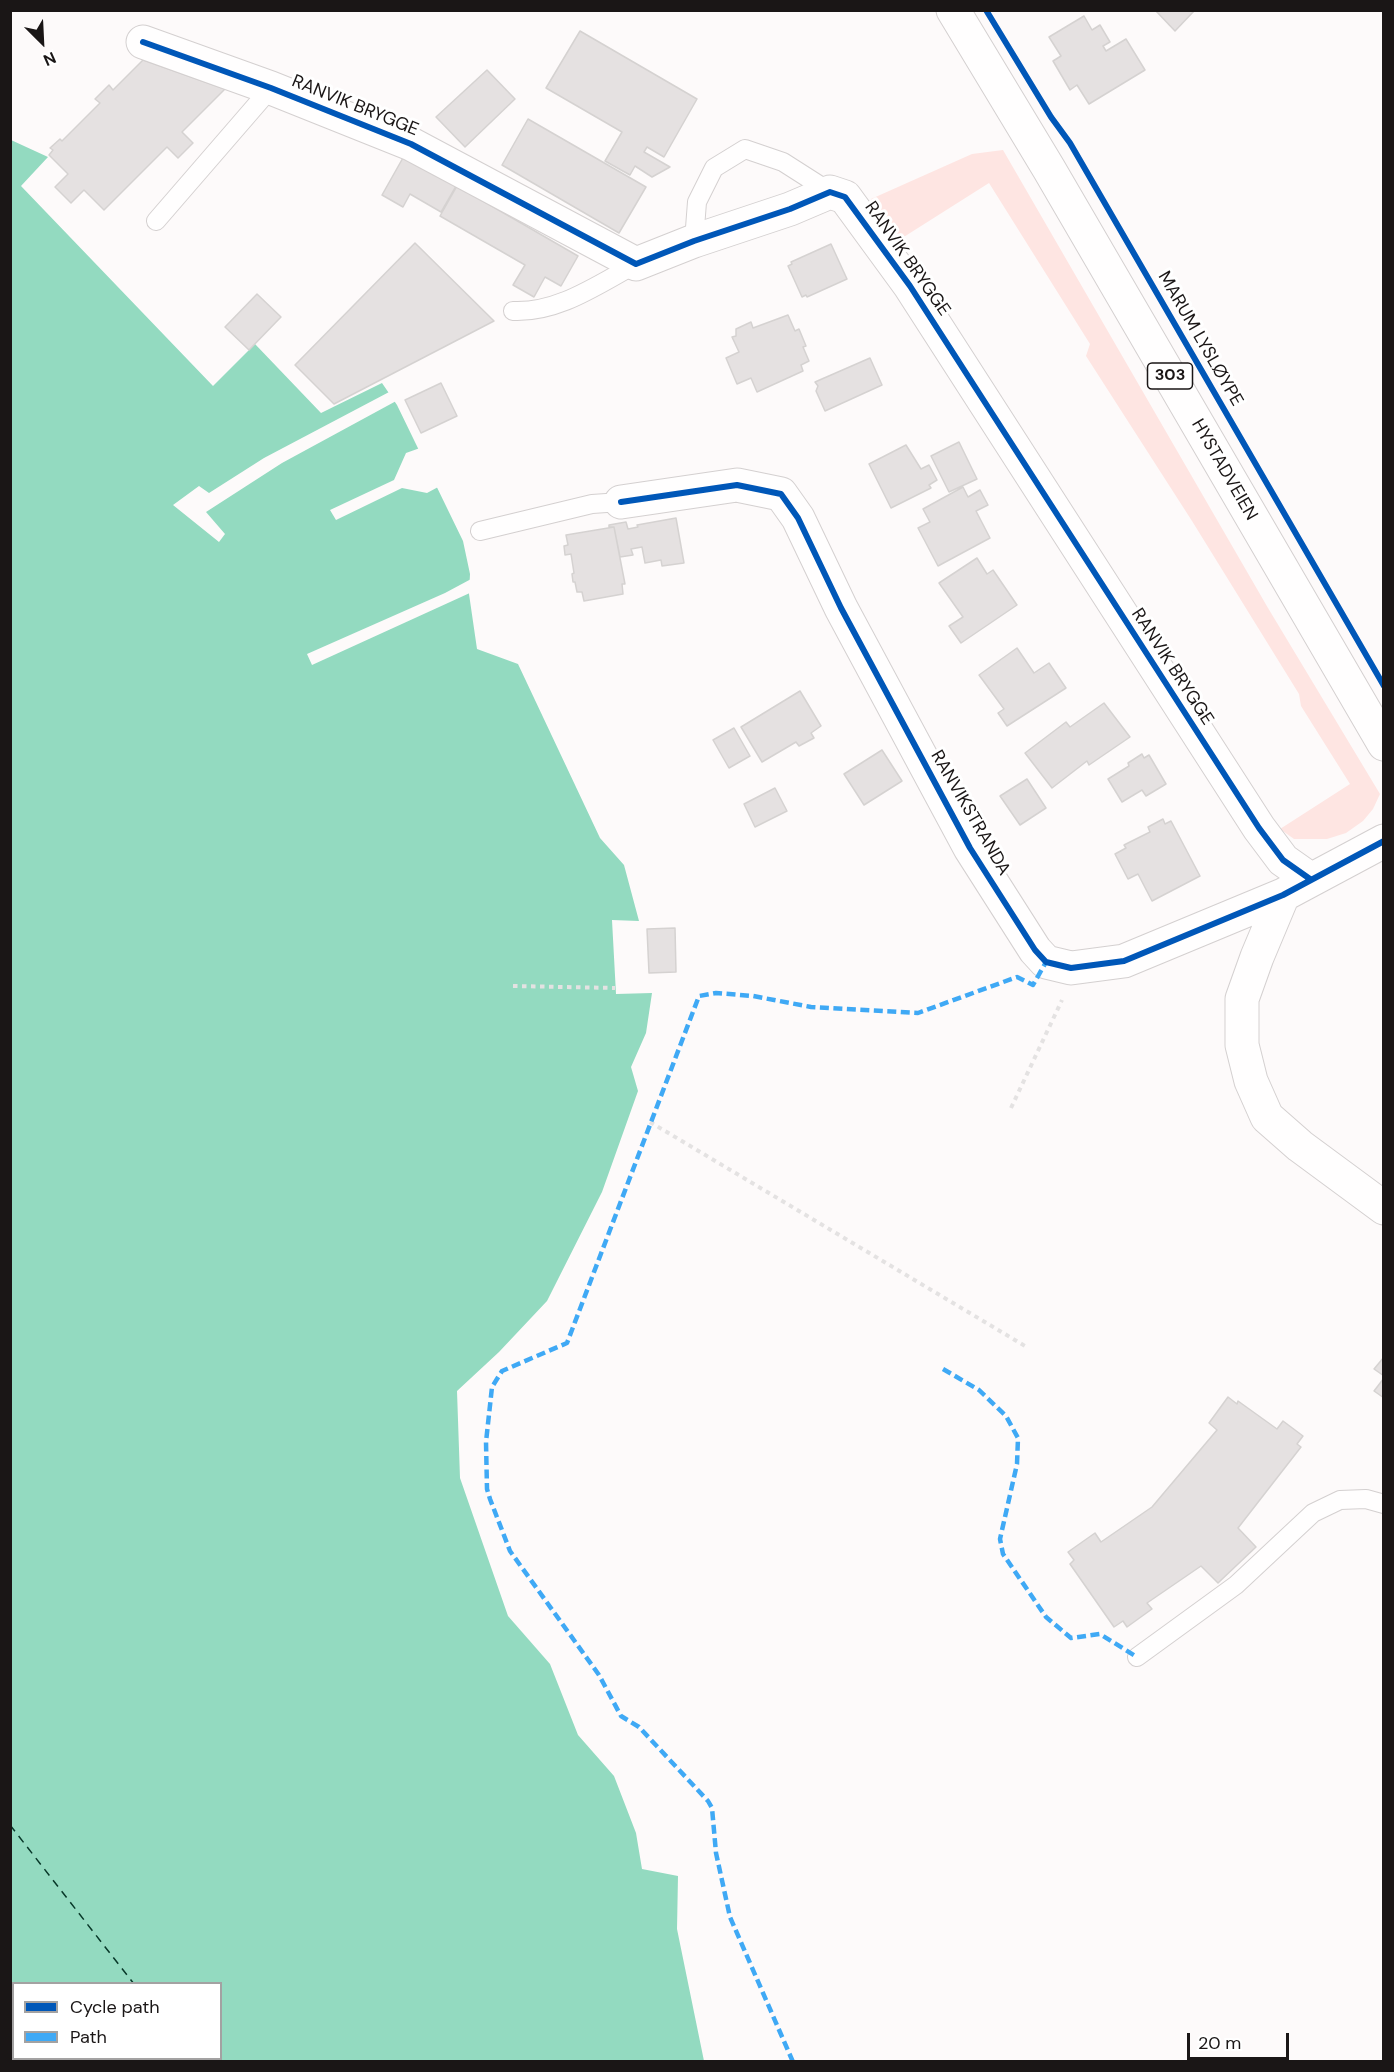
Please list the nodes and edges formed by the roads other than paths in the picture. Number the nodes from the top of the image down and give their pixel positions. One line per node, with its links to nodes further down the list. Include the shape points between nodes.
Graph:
1 (953, 10): 11 (street, HYSTADVEIEN / 303)
2 (143, 42): 3 (street, RANVIK BRYGGE)
3 (271, 88): 5 (lane); 7 (street, RANVIK BRYGGE, via 411,144)
4 (830, 192): 6 (street); 6 (lane, via 783,162 745,149 714,168 697,202); 13 (street, RANVIK BRYGGE, via 845,197 910,286 1283,860)
5 (156, 220)
6 (694, 242): 7 (street)
7 (636, 264): 8 (lane, via 552,307)
8 (513, 311)
9 (621, 502): 10 (lane, via 592,504); 13 (street, RANVIKSTRANDA, via 737,485 781,494 798,518 841,608 970,848 1046,962 1071,968 1124,961)
10 (480, 531)
11 (1383, 744)
12 (1383, 841): 13 (street, RANVIKSTRANDA)
13 (1296, 887): 14 (street, via 1257,957 1242,999 1242,1045 1251,1081 1267,1117)
14 (1383, 1208)
15 (1383, 1504): 16 (lane, via 1366,1499 1340,1500 1313,1513 1236,1585)
16 (1137, 1658)

